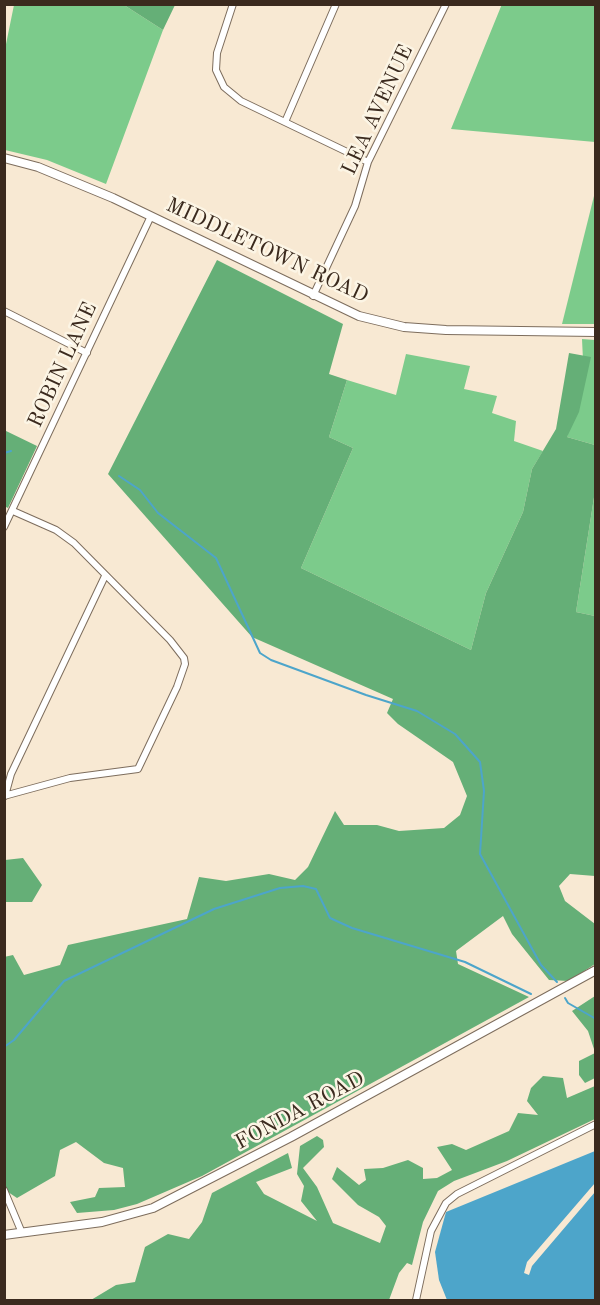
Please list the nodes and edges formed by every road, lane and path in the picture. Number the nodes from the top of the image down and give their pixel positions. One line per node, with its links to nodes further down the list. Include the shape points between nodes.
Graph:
1 (233, 4): 4 (street, via 220,41 216,70 224,87 241,101)
2 (336, 4): 4 (street)
3 (446, 4): 6 (street, LEA AVENUE)
4 (285, 122): 6 (street)
5 (4, 158): 7 (street, MIDDLETOWN ROAD, via 38,167)
6 (368, 162): 8 (street, LEA AVENUE, via 355,206)
7 (151, 216): 8 (street, MIDDLETOWN ROAD); 11 (street, ROBIN LANE)
8 (313, 296): 10 (street, MIDDLETOWN ROAD, via 359,316 404,327)
9 (4, 311): 11 (street)
10 (596, 332)
11 (87, 353): 12 (street, ROBIN LANE)
12 (13, 511): 13 (street, ROBIN LANE); 14 (street, via 64,535)
13 (4, 527)
14 (105, 576): 15 (street, via 11,774); 15 (street, via 184,658 177,687 138,769 70,778)
15 (5, 796)
16 (596, 970): 19 (street, FONDA ROAD, via 153,1209 102,1222)
17 (596, 1124): 21 (street, via 483,1180 446,1203 431,1231)
18 (4, 1190): 19 (street)
19 (22, 1233): 20 (street, FONDA ROAD)
20 (4, 1234)
21 (416, 1300)

